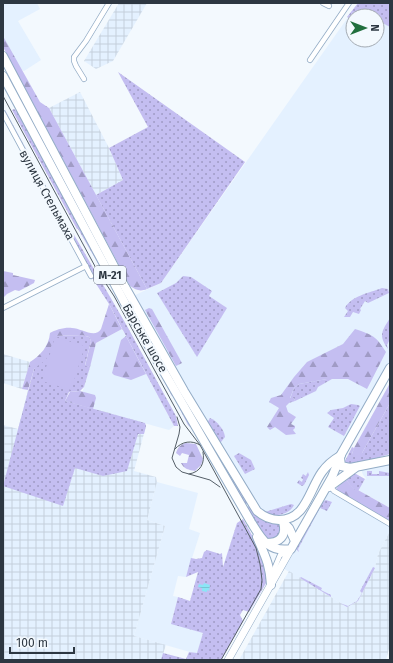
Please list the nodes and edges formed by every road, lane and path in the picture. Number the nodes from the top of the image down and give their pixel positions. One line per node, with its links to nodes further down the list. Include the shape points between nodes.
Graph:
1 (109, 3): 8 (street, via 74,56 76,66)
2 (323, 3): 4 (street)
3 (349, 3): 6 (street)
4 (329, 6)
5 (3, 56): 9 (highway, М-21)
6 (310, 60)
7 (3, 76): 10 (highway, Барське шосе / М-21)
8 (84, 79)
9 (23, 94): 10 (highway); 21 (highway, М-21, via 125,287 184,391 257,511 266,518)
10 (15, 98): 22 (highway, Барське шосе / М-21, via 135,322)
11 (3, 113): 12 (street, вулиця Стельмаха)
12 (86, 266): 13 (street, вулиця Стельмаха); 14 (street)
13 (91, 276)
14 (3, 308)
15 (390, 368): 16 (highway)
16 (341, 455): 18 (highway, via 342,467); 20 (highway); 21 (highway, via 321,473 300,512); 25 (highway, via 298,528)
17 (390, 460): 18 (highway)
18 (356, 467): 19 (highway)
19 (330, 486): 20 (highway); 23 (street, via 334,491)
20 (321, 495): 25 (highway)
21 (280, 521): 24 (highway, via 285,531 282,537 277,542); 25 (highway, via 289,528)
22 (251, 522): 24 (highway, М-21); 26 (highway, via 269,562)
23 (390, 524)
24 (266, 543): 25 (highway, via 278,550)
25 (291, 548): 26 (main road)
26 (271, 585): 27 (main road)
27 (228, 660)

